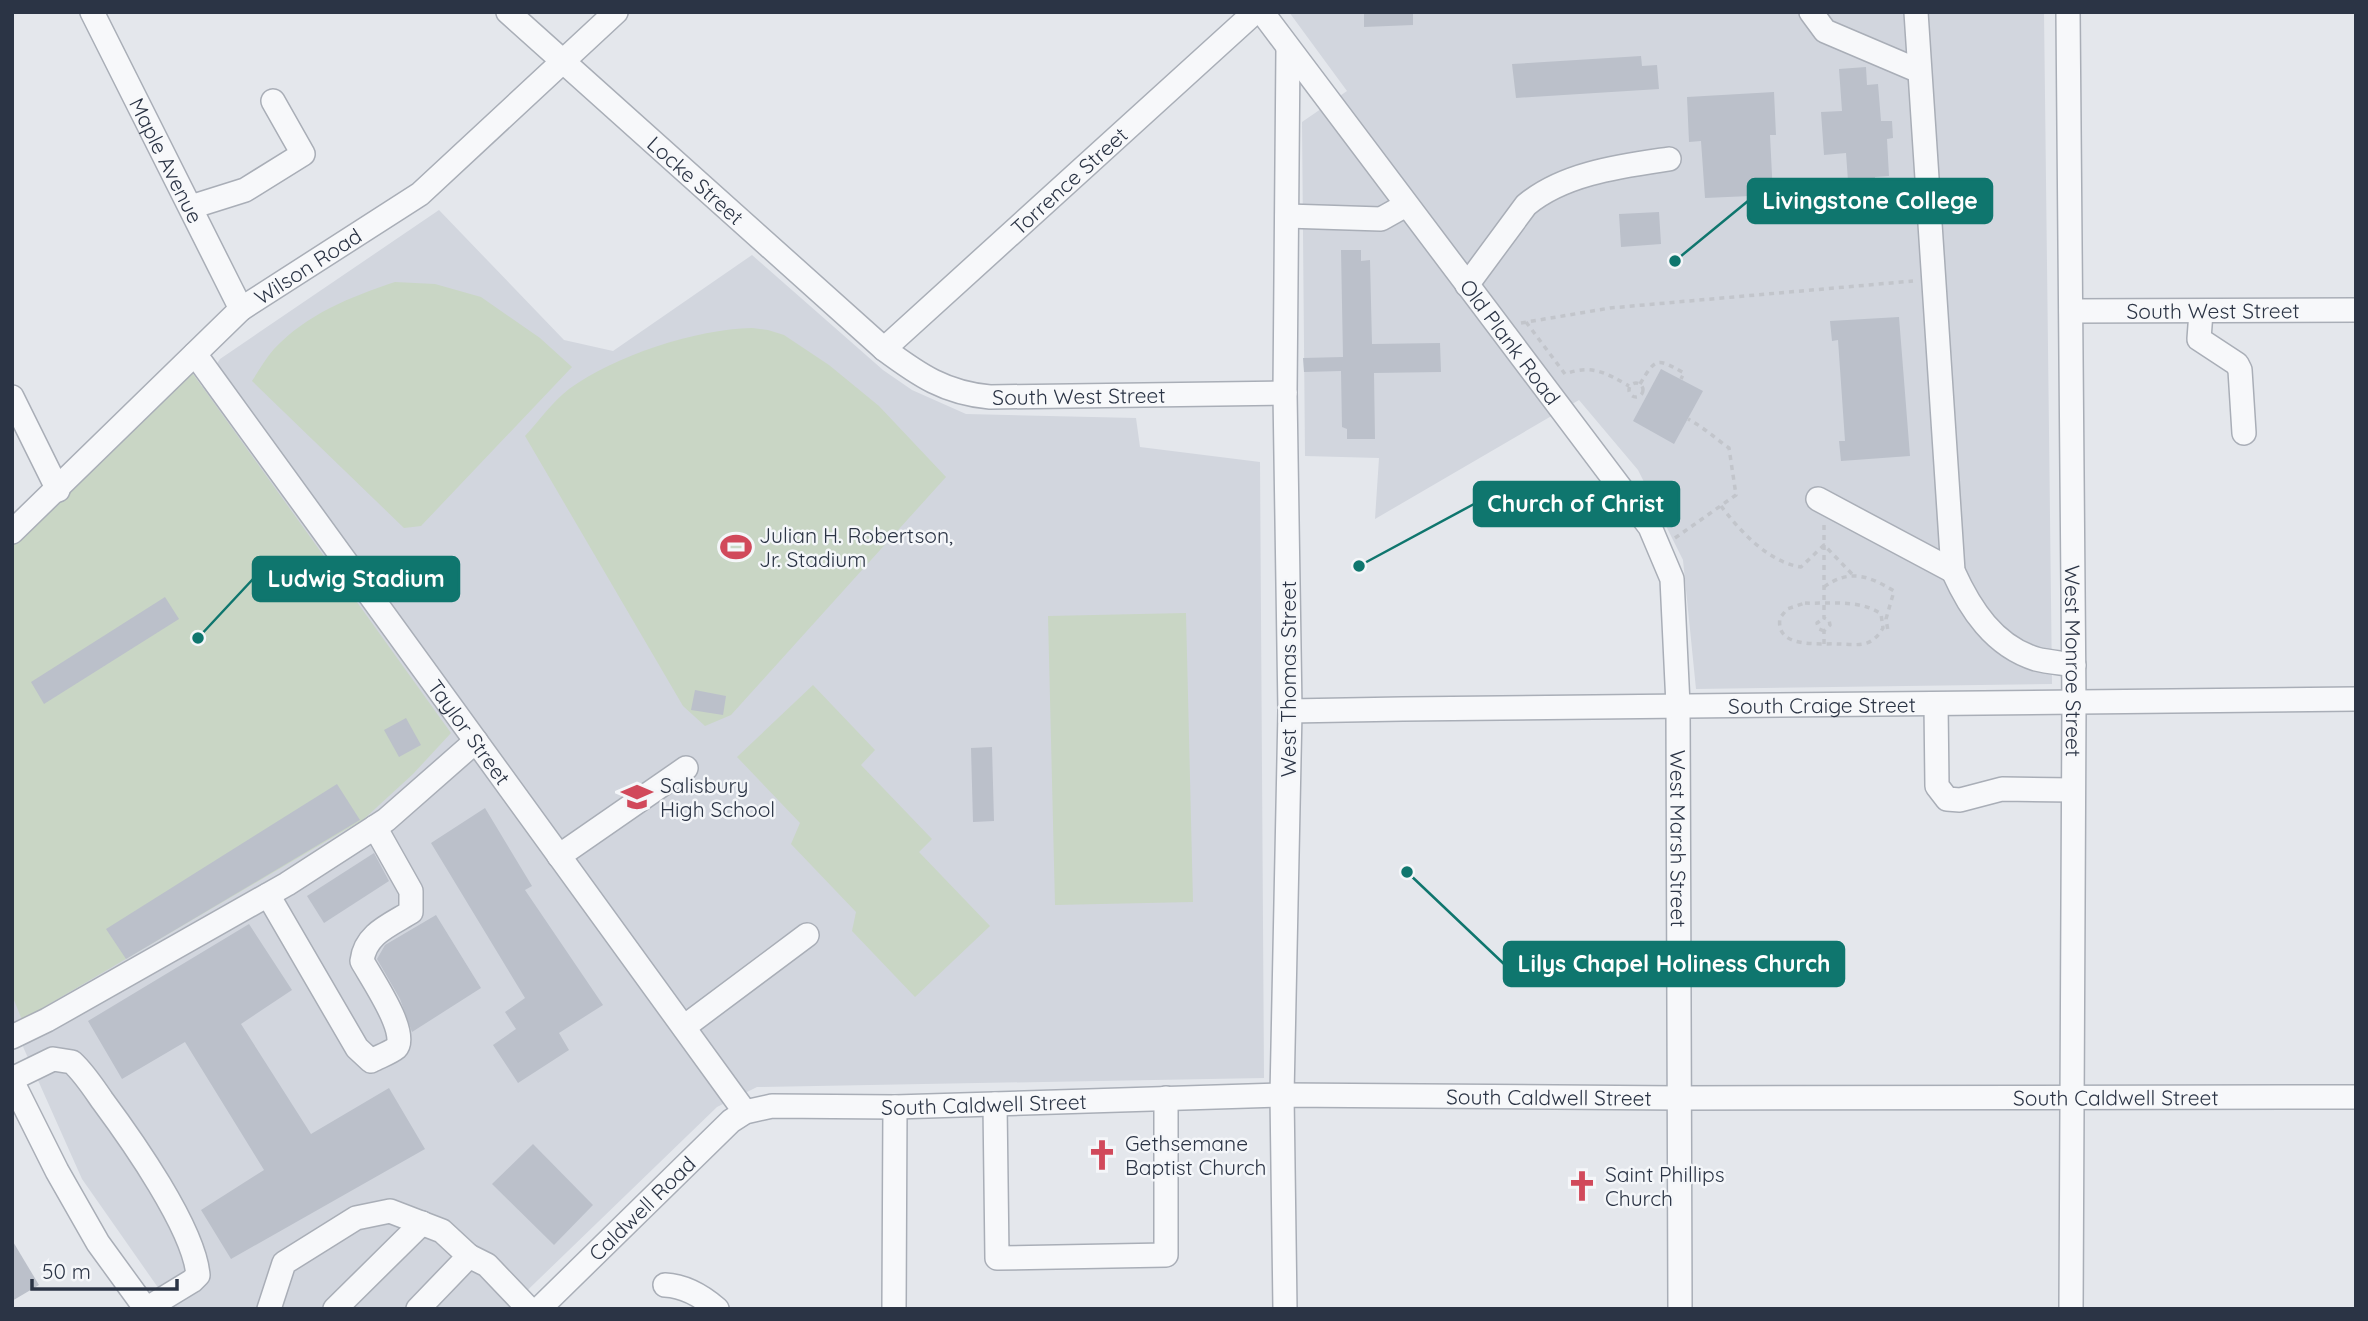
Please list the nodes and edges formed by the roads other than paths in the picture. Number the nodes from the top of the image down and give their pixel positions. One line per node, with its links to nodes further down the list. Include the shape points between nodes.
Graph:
1 (92, 12): 15 (street, Maple Avenue)
2 (508, 12): 10 (street, Locke Street)
3 (616, 12): 10 (street, Wilson Road)
4 (1255, 12): 22 (street, Torrence Street)
5 (1262, 12): 9 (street, Old Plank Road)
6 (1811, 12): 11 (street, via 1825,32)
7 (1916, 12): 11 (street)
8 (2068, 12): 20 (street, West Monroe Street)
9 (1288, 49): 14 (street, Old Plank Road); 16 (street, West Thomas Street)
10 (563, 60): 18 (street, Wilson Road, via 420,194); 22 (street, Locke Street)
11 (1919, 71): 30 (street)
12 (273, 101): 15 (street, via 303,154 245,190)
13 (1669, 159): 17 (street, via 1618,167 1535,197)
14 (1406, 205): 16 (street, via 1381,219); 17 (street, Old Plank Road)
15 (191, 207): 18 (street, Maple Avenue)
16 (1287, 216): 24 (street, West Thomas Street)
17 (1467, 285): 35 (street, Old Plank Road, via 1650,527 1672,579)
18 (241, 309): 23 (street, Wilson Road)
19 (2356, 310): 21 (street, South West Street)
20 (2071, 311): 21 (street, South West Street); 31 (street, West Monroe Street)
21 (2201, 312): 26 (street, via 2199,339 2240,370)
22 (884, 349): 24 (street, South West Street, via 923,378 965,395)
23 (195, 354): 27 (street, Wilson Road); 37 (street, Taylor Street)
24 (1285, 393): 36 (street, West Thomas Street)
25 (12, 397): 27 (street)
26 (2244, 433)
27 (58, 490): 29 (street, Wilson Road)
28 (1821, 500): 30 (street)
29 (12, 533)
30 (1953, 571): 31 (street, via 1966,602 1999,640 2036,659)
31 (2074, 665): 34 (street, West Monroe Street)
32 (2356, 699): 34 (street, South Craige Street)
33 (1936, 704): 34 (street, South Craige Street); 35 (street, South Craige Street); 39 (street, via 1937,786 1947,799 2002,789)
34 (2074, 704): 39 (street, West Monroe Street)
35 (1678, 705): 36 (street, South Craige Street); 51 (street, West Marsh Street)
36 (1290, 710): 47 (street, West Thomas Street)
37 (476, 741): 40 (street); 41 (street, Taylor Street)
38 (687, 768): 41 (street)
39 (2073, 790): 48 (street, West Monroe Street)
40 (375, 827): 42 (street); 42 (street, via 413,900 411,912 373,936 362,961 397,1026 396,1048 371,1061 357,1048)
41 (559, 856): 44 (street, Taylor Street)
42 (268, 895): 45 (street)
43 (807, 935): 44 (street)
44 (684, 1027): 54 (street, Taylor Street)
45 (12, 1037)
46 (12, 1080): 58 (street, via 98,1243); 58 (street, via 53,1059 72,1062 151,1171 191,1249 198,1275)
47 (1282, 1095): 50 (street, South Caldwell Street); 51 (street, South Caldwell Street); 66 (street, West Thomas Street)
48 (2071, 1097): 49 (street, South Caldwell Street); 51 (street, South Caldwell Street); 68 (street, West Monroe Street)
49 (2356, 1097)
50 (1166, 1098): 52 (street, South Caldwell Street); 52 (street, via 1166,1255 997,1258)
51 (1679, 1098): 67 (street, West Marsh Street)
52 (995, 1104): 53 (street, South Caldwell Street)
53 (895, 1107): 54 (street, South Caldwell Street, via 772,1106); 65 (street)
54 (745, 1112): 63 (street, Caldwell Road)
55 (422, 1223): 56 (street, via 442,1231); 59 (street, via 390,1211 356,1218 284,1263); 60 (street)
56 (469, 1256): 61 (street); 62 (street, via 487,1265)
57 (665, 1285): 64 (street, via 687,1290)
58 (146, 1309)
59 (269, 1309)
60 (335, 1309)
61 (418, 1309)
62 (529, 1309)
63 (539, 1309)
64 (717, 1309)
65 (894, 1309)
66 (1285, 1309)
67 (1680, 1309)
68 (2071, 1309)

